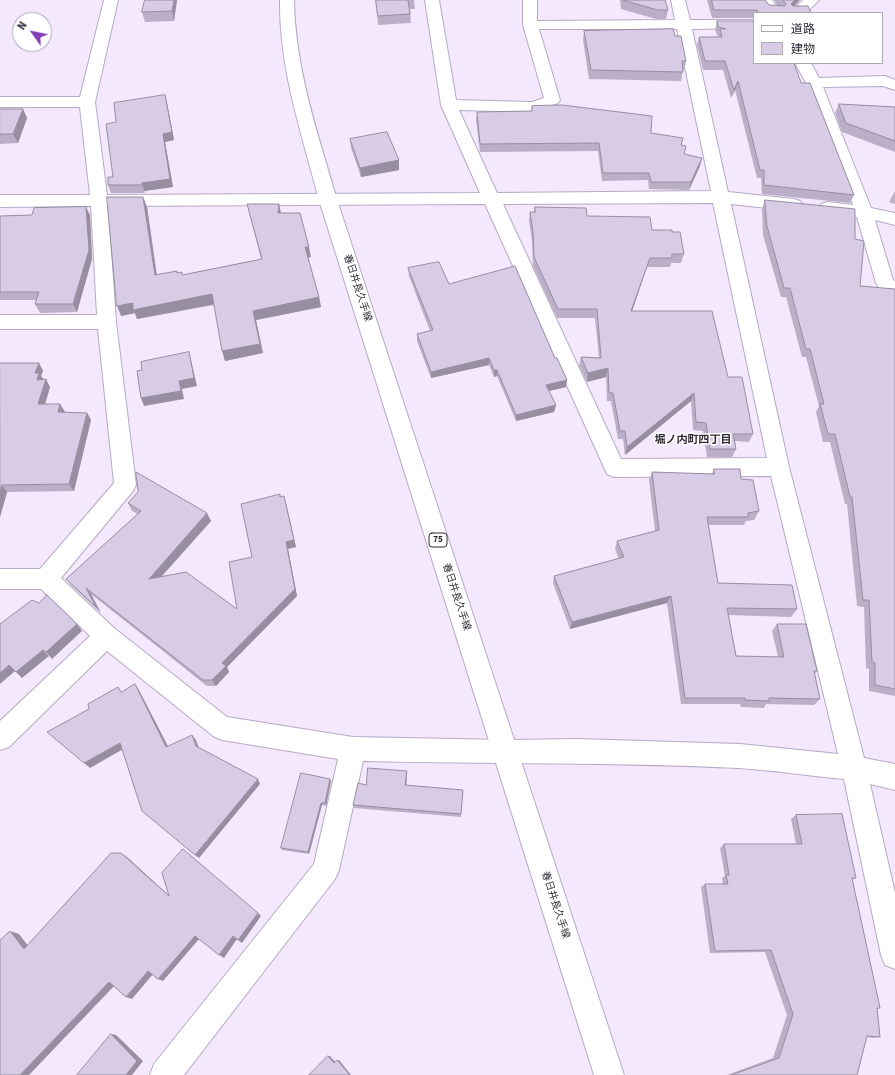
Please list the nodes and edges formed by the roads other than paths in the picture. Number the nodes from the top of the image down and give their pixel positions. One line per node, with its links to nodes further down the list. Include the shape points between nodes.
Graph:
1 (111, 0): 17 (street)
2 (287, 0): 21 (street, 春日井長久手線 / 75, via 287,28 295,79)
3 (432, 0): 18 (street)
4 (530, 0): 11 (street)
5 (678, 0): 12 (street)
6 (765, 0): 8 (street)
7 (812, 0): 9 (street)
8 (774, 12)
9 (798, 12)
10 (753, 24): 12 (street)
11 (530, 25): 12 (street); 18 (street, via 552,100 534,107)
12 (684, 25): 19 (street)
13 (804, 64): 14 (street)
14 (814, 83): 15 (street, via 885,81); 24 (street)
15 (895, 85)
16 (0, 102): 17 (street)
17 (87, 102): 23 (street)
18 (449, 105): 20 (street)
19 (722, 197): 20 (street); 24 (street); 29 (street)
20 (492, 199): 21 (street); 29 (street, via 614,468)
21 (328, 200): 23 (street); 35 (street, 春日井長久手線 / 75)
22 (0, 201): 23 (street)
23 (99, 201): 28 (street)
24 (864, 212): 25 (street); 26 (street, via 885,283)
25 (895, 219)
26 (895, 291)
27 (0, 322): 28 (street)
28 (107, 322): 30 (street, via 125,486)
29 (779, 467): 36 (street)
30 (46, 578): 31 (street); 32 (street)
31 (0, 579)
32 (106, 636): 33 (street); 34 (street, via 222,728)
33 (0, 738)
34 (353, 749): 35 (street); 39 (street, via 326,870)
35 (506, 752): 36 (street, via 578,751 740,756); 40 (street, 春日井長久手線 / 75)
36 (854, 768): 37 (street); 38 (street)
37 (895, 777)
38 (895, 955)
39 (165, 1075)
40 (609, 1075)

